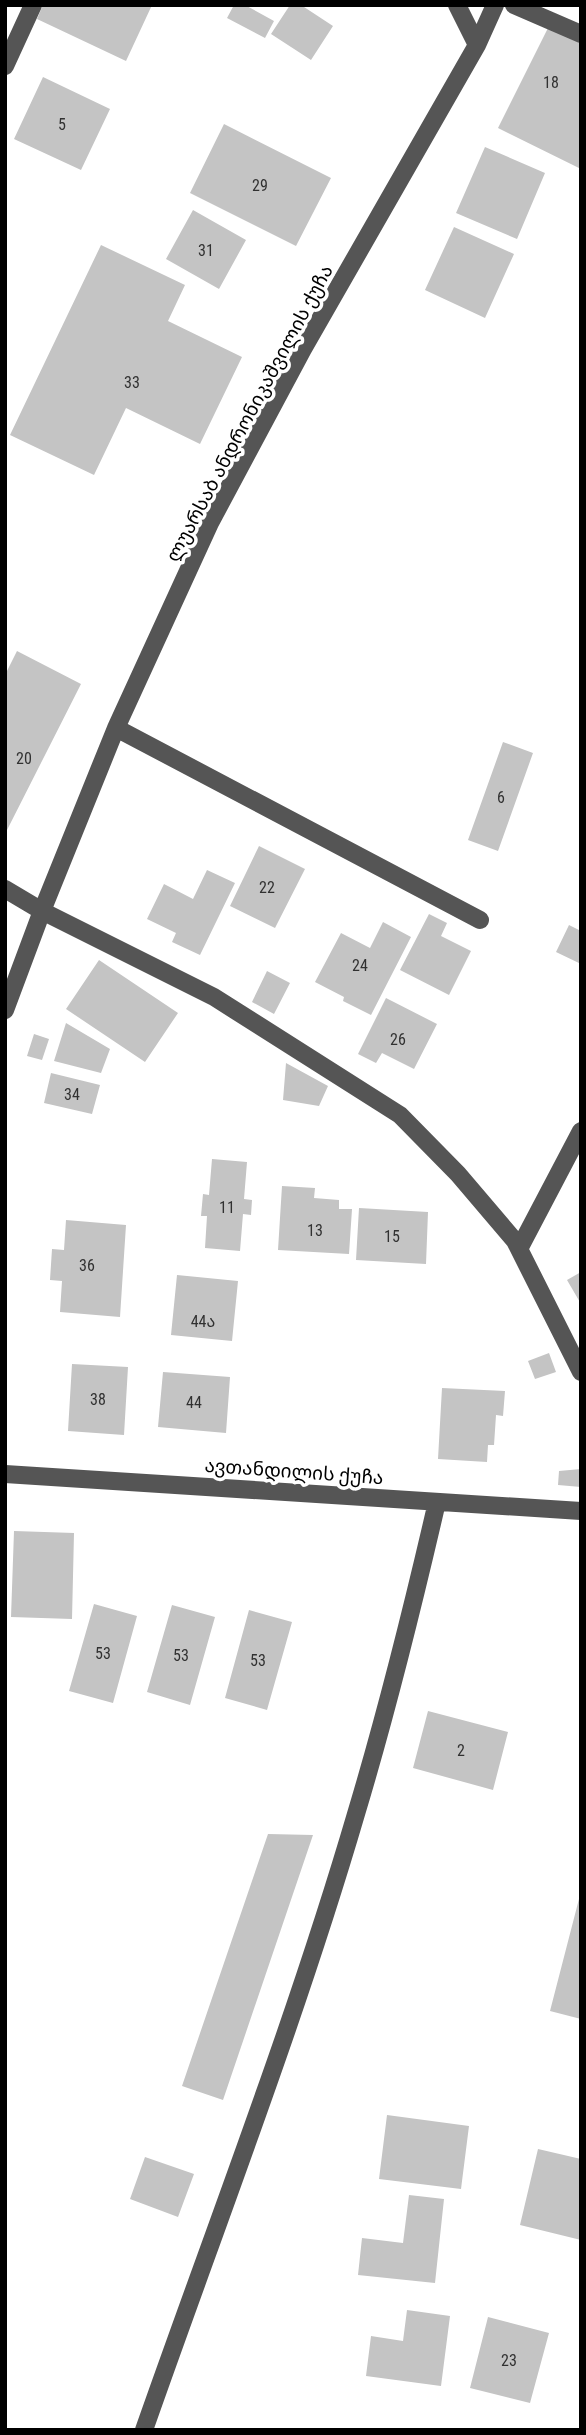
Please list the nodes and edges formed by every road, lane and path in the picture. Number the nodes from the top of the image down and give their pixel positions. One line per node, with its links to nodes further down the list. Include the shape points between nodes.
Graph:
1 (33, 5): 7 (street)
2 (457, 5): 6 (street)
3 (495, 5): 6 (street, ლუარსაბ ანდრონიკაშვილის ქუჩა)
4 (514, 5): 5 (street)
5 (581, 34)
6 (477, 45): 8 (street, ლუარსაბ ანდრონიკაშვილის ქუჩა, via 303,349 210,523)
7 (5, 66)
8 (116, 729): 10 (street, ლუარსაბ ანდრონიკაშვილის ქუჩა); 11 (street)
9 (5, 889): 10 (street)
10 (42, 911): 12 (street, ლუარსაბ ანდრონიკაშვილის ქუჩა); 14 (street, via 214,997 400,1115 458,1174)
11 (480, 920)
12 (5, 1010)
13 (581, 1131): 14 (street)
14 (519, 1249): 15 (street)
15 (581, 1372)
16 (5, 1474): 17 (street, ავთანდილის ქუჩა)
17 (437, 1502): 18 (street, ავთანდილის ქუჩა); 19 (street, via 357,1813 318,1937)
18 (581, 1511)
19 (144, 2430)

